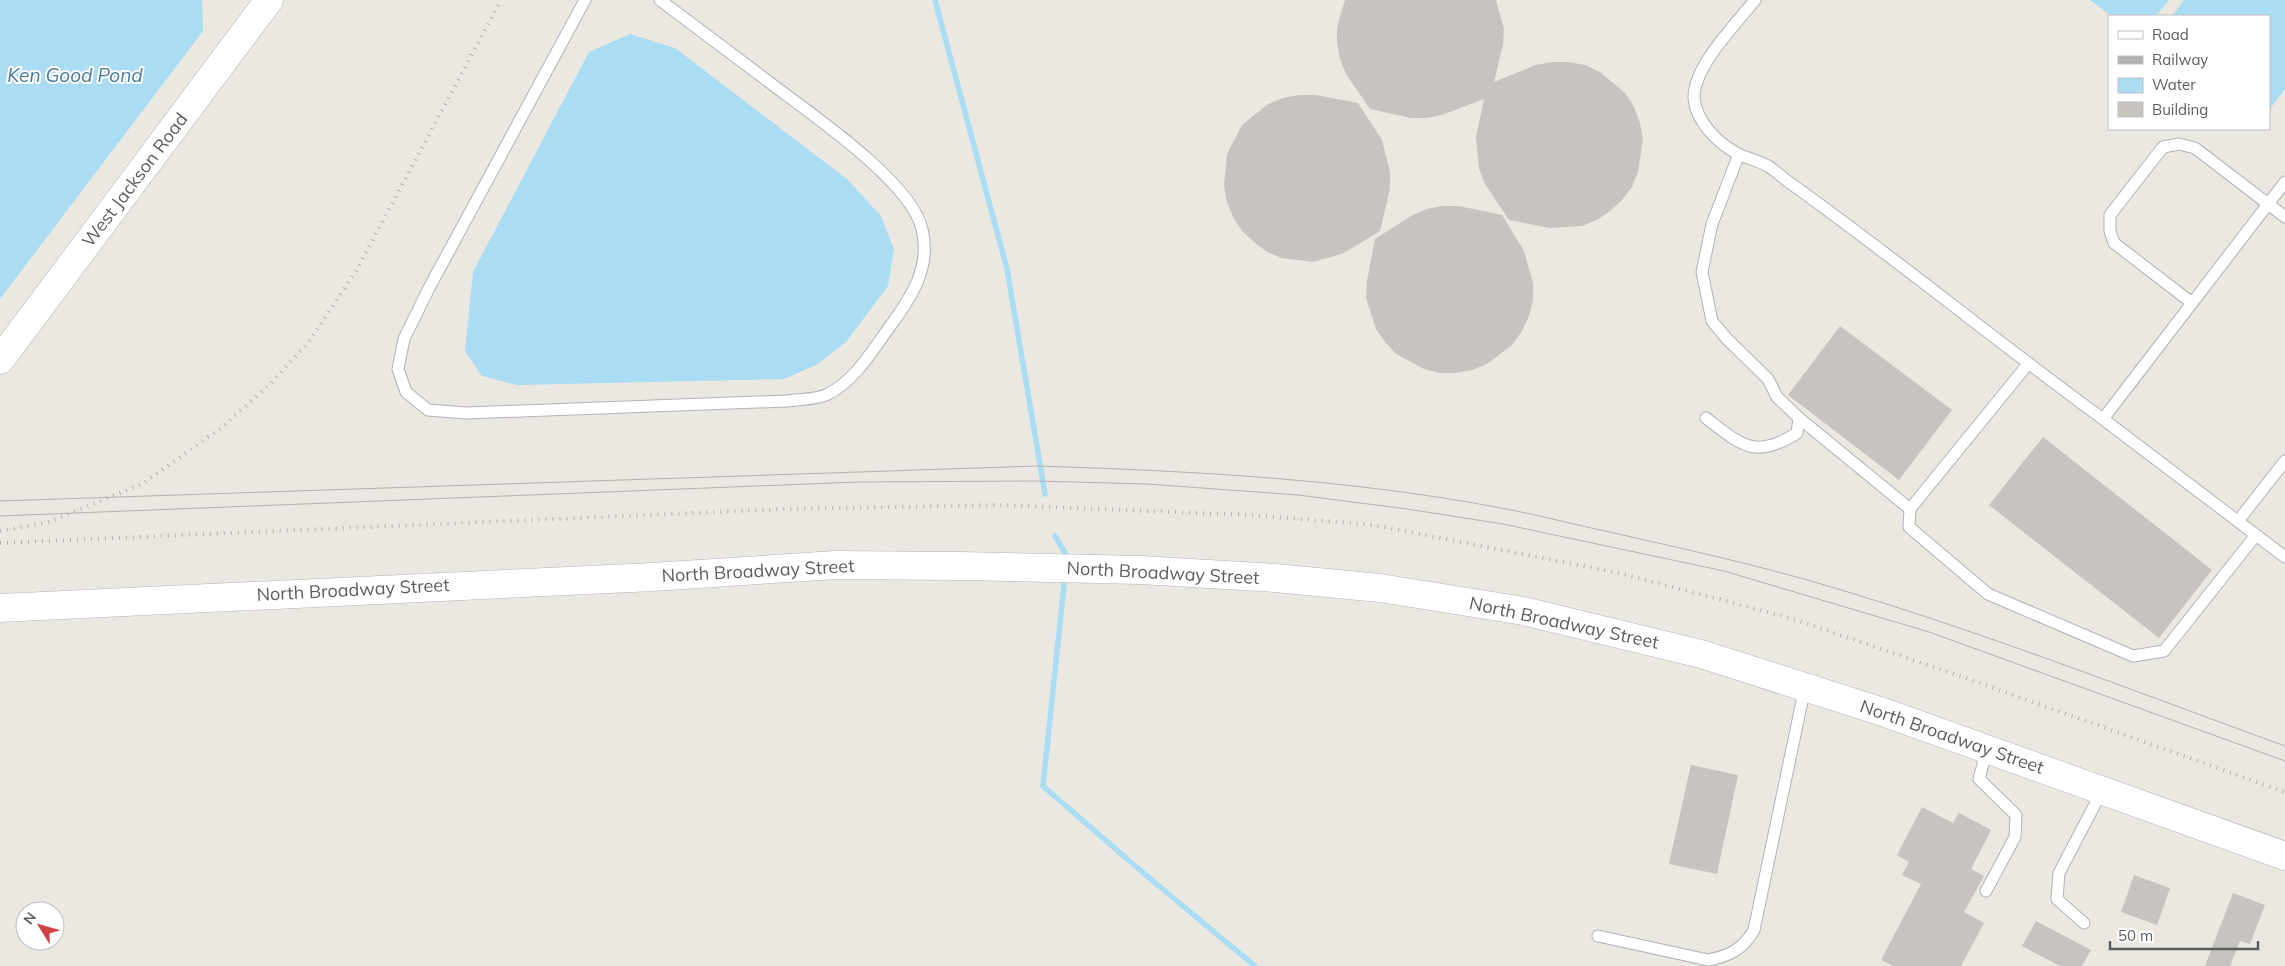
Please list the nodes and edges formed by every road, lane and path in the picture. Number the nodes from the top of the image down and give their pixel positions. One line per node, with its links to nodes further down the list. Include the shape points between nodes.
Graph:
1 (269, 0): 10 (street, West Jackson Road)
2 (584, 0): 3 (lane, via 404,339 398,368 406,392 428,410 466,413 787,401 828,395 856,372 907,303 920,279 926,253 915,210 886,175 829,127)
3 (660, 0)
4 (1755, 0): 5 (lane, via 1711,56 1698,78 1694,98 1700,118 1715,138)
5 (1739, 154): 11 (lane, via 1767,166 1810,196); 13 (lane, via 1712,224 1702,272 1712,321 1768,379 1777,397)
6 (2285, 182): 7 (lane)
7 (2268, 204): 8 (lane); 9 (lane); 9 (lane, via 2195,148 2180,144 2163,147 2110,215 2114,243)
8 (2285, 217)
9 (2192, 303): 14 (lane)
10 (0, 360)
11 (2028, 364): 14 (lane); 16 (lane)
12 (1706, 418): 13 (lane, via 1737,442 1759,448 1781,443 1798,433)
13 (1799, 418): 16 (lane)
14 (2103, 419): 17 (lane)
15 (2285, 461): 17 (lane)
16 (1910, 509): 18 (lane, via 1909,527 1988,594 2133,656 2164,651)
17 (2238, 521): 18 (lane)
18 (2256, 535): 19 (lane)
19 (2285, 557)
20 (0, 608): 21 (street, North Broadway Street, via 836,566 1141,570 1380,588 1524,611 1701,654)
21 (1805, 687): 22 (street, North Broadway Street); 27 (lane, via 1754,930 1747,941 1737,951 1708,960)
22 (1987, 749): 23 (street, North Broadway Street); 25 (lane, via 1979,780 2016,815 2015,837)
23 (2103, 790): 24 (street, North Broadway Street); 26 (lane, via 2059,873 2058,899)
24 (2285, 856)
25 (1986, 891)
26 (2084, 923)
27 (1598, 936)

